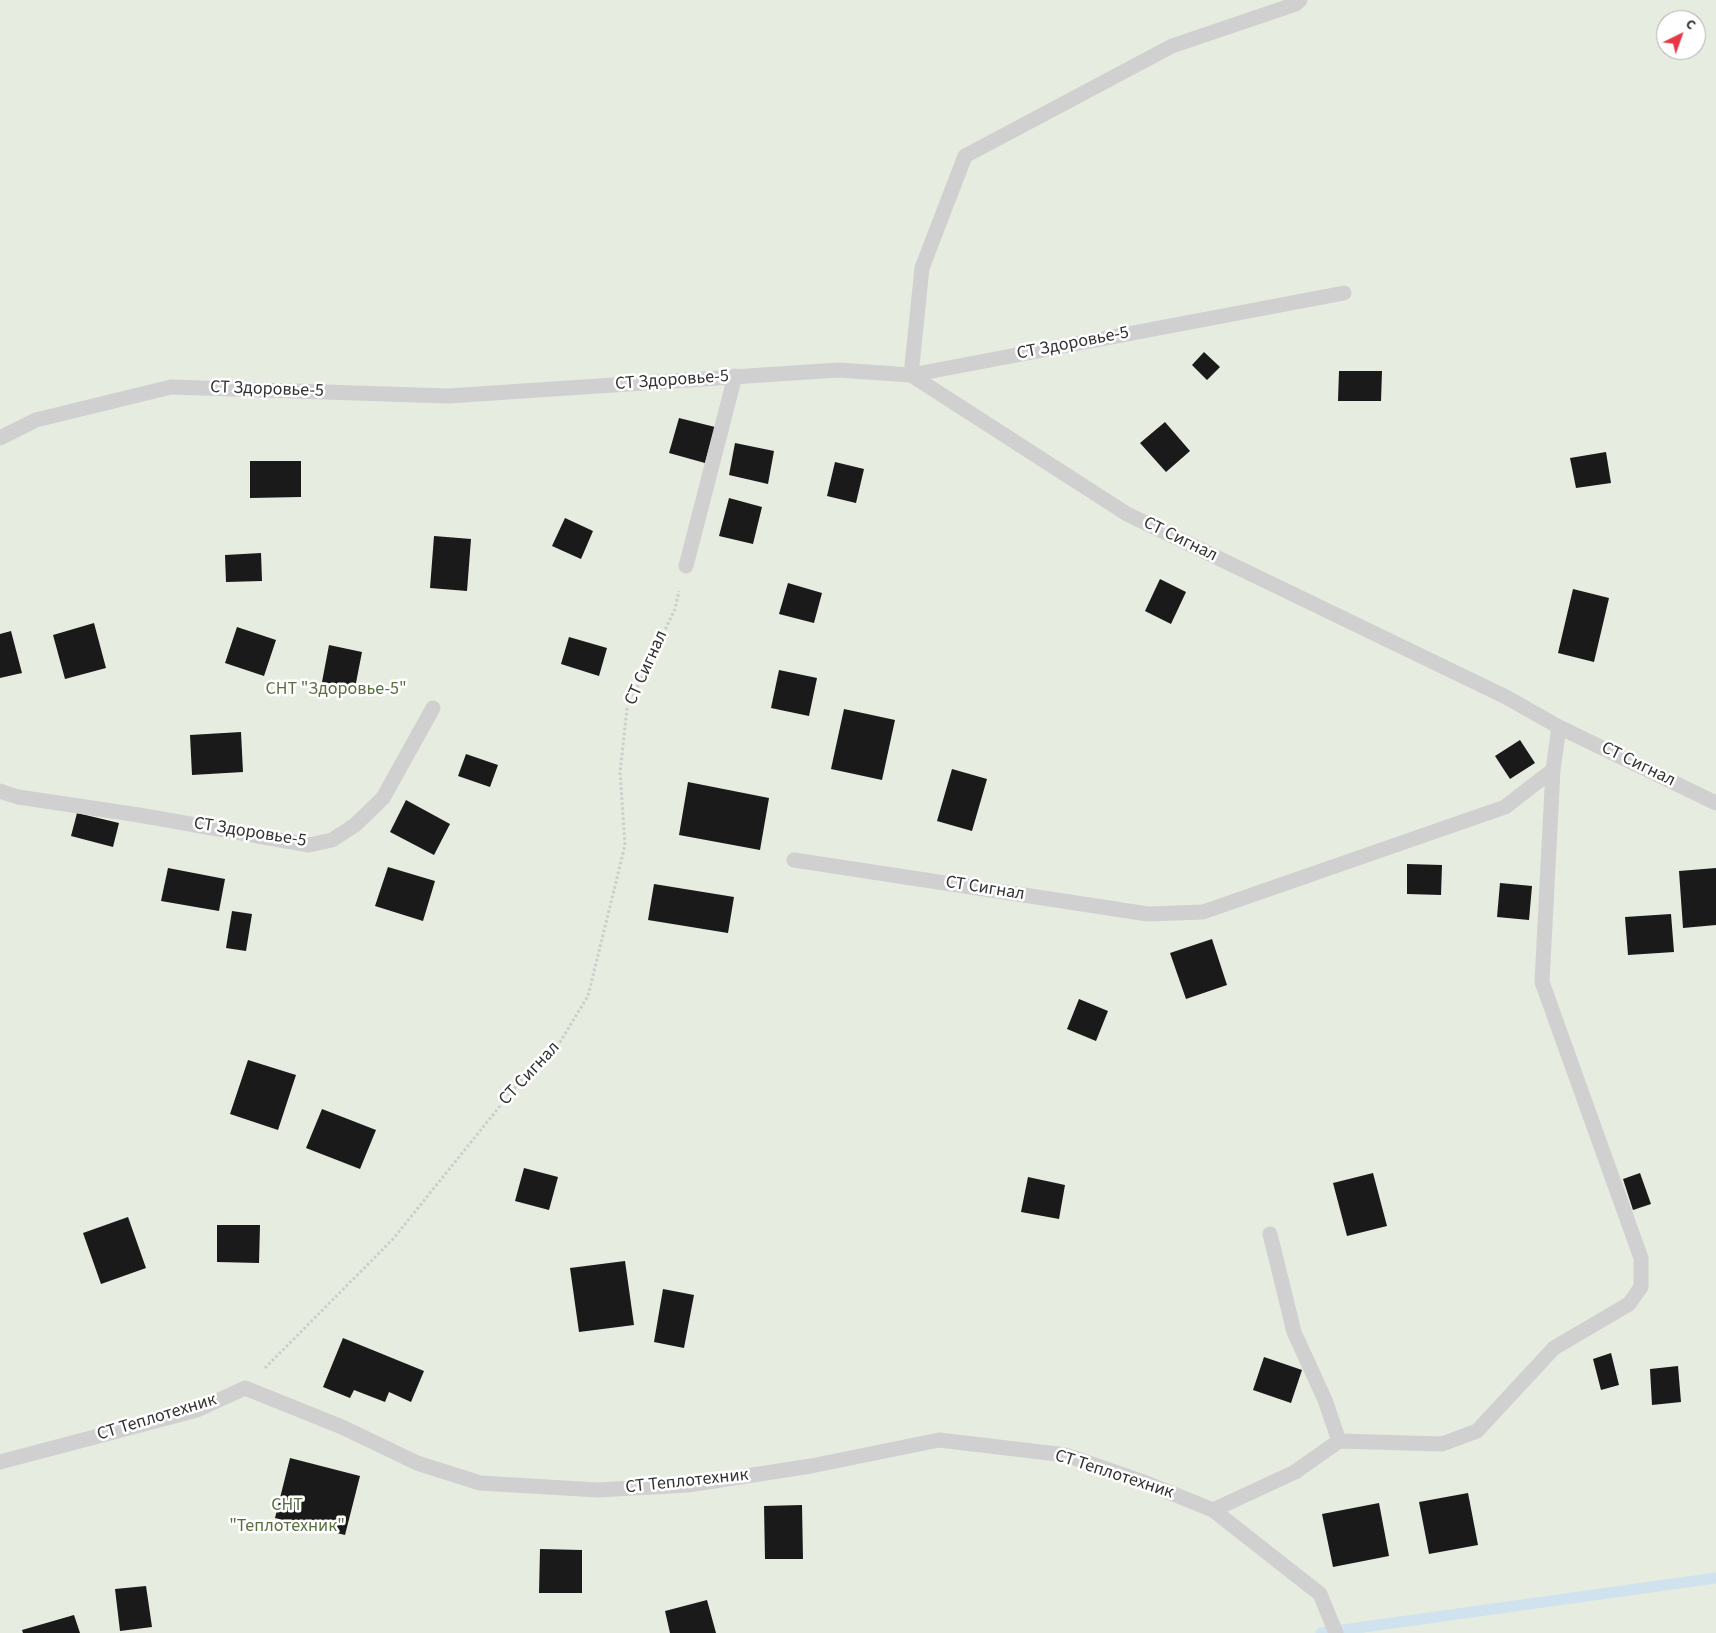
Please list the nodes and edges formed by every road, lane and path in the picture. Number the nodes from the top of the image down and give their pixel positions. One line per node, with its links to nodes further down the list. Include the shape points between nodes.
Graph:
1 (1300, 0): 3 (lane, via 1172,46 965,156 922,268)
2 (1344, 292): 3 (lane, СТ Здоровье-5)
3 (911, 375): 4 (lane, СТ Здоровье-5, via 838,370); 8 (lane, СТ Сигнал, via 1127,514 1506,697)
4 (735, 376): 5 (lane, СТ Здоровье-5, via 448,396 171,387 36,420); 6 (lane)
5 (0, 438)
6 (686, 566): 14 (path, СТ Сигнал, via 674,609 627,708 620,772 625,845 588,996 557,1047 521,1080 393,1239)
7 (433, 708): 10 (lane, СТ Здоровье-5, via 383,798 332,840 309,845 18,797)
8 (1559, 727): 9 (lane); 11 (lane, СТ Сигнал)
9 (1553, 770): 12 (lane, СТ Сигнал, via 1505,807 1203,912 1148,914); 15 (lane, via 1542,982 1641,1258 1641,1287 1630,1304 1554,1348 1477,1431 1442,1444)
10 (0, 791)
11 (1716, 803)
12 (794, 860)
13 (1270, 1234): 15 (lane, via 1294,1332 1325,1400)
14 (245, 1388): 16 (lane, СТ Теплотехник, via 197,1410); 17 (lane, СТ Теплотехник, via 342,1427 417,1463 480,1483 598,1490 688,1485 811,1466 939,1440 1066,1455)
15 (1339, 1442): 17 (lane, via 1295,1472)
16 (0, 1462)
17 (1213, 1510): 18 (lane, СТ Теплотехник, via 1320,1594)
18 (1336, 1633)

